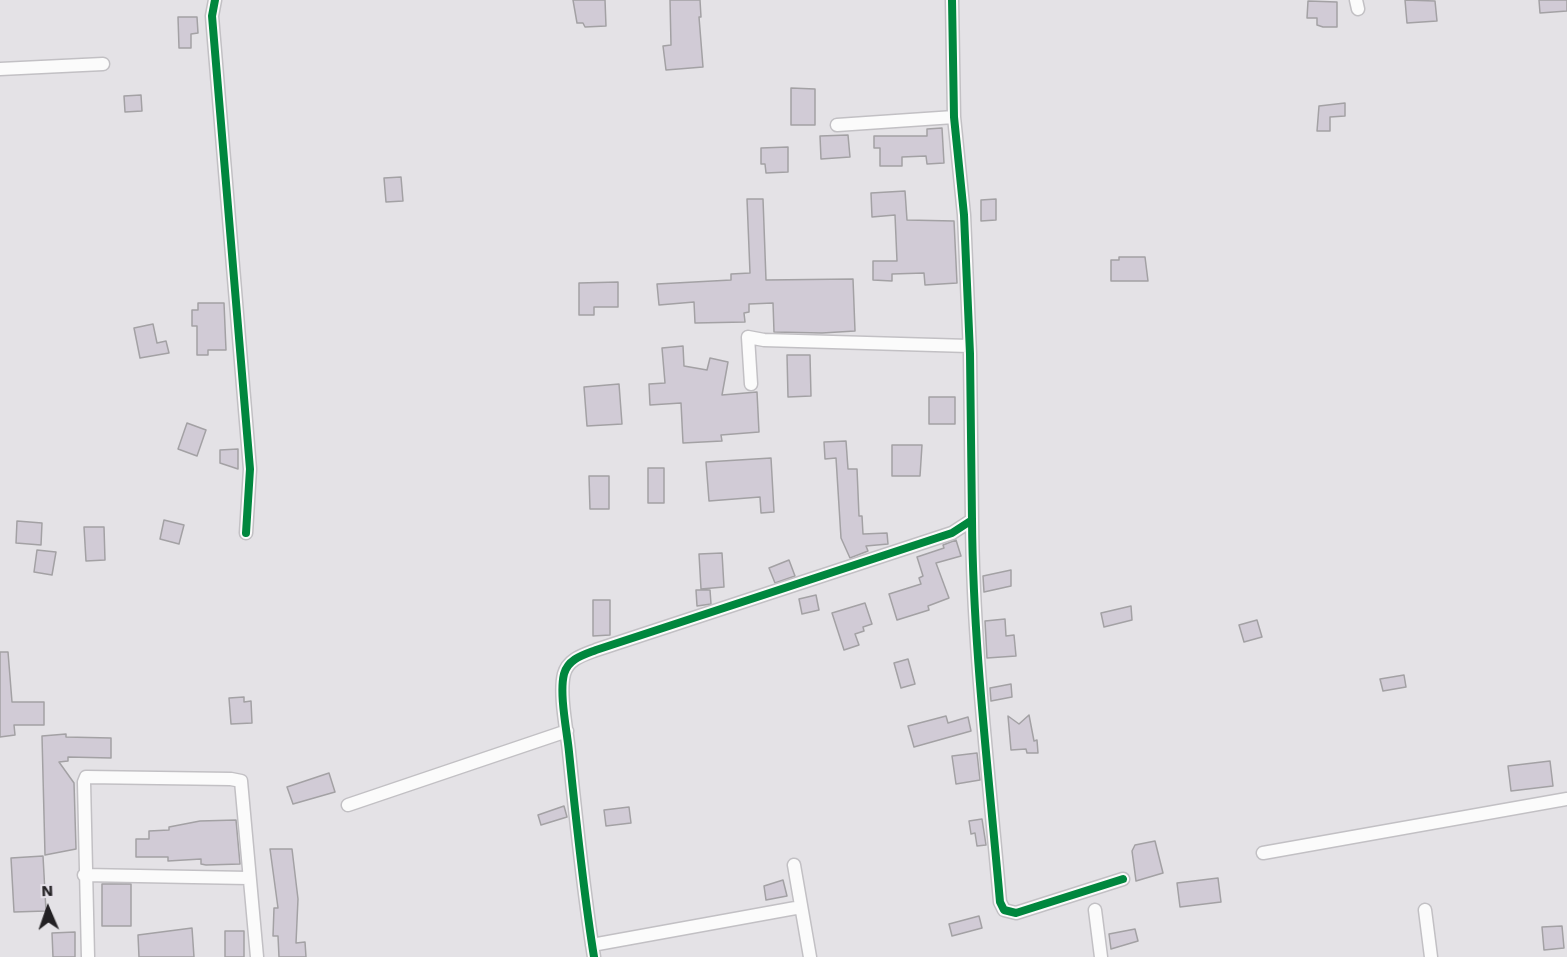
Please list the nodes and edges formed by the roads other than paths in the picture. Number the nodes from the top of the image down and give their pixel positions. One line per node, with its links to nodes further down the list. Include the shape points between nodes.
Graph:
1 (215, 0): 10 (street, via 212,16 250,469)
2 (952, 0): 5 (street)
3 (103, 64): 4 (street)
4 (0, 69)
5 (954, 117): 6 (street); 7 (street, via 964,215)
6 (837, 124)
7 (969, 346): 8 (street, via 748,337); 9 (street)
8 (751, 384)
9 (972, 520): 11 (street, via 952,533 578,657 564,673); 18 (street, via 973,588 1000,902 1004,910 1016,913)
10 (246, 533)
11 (567, 731): 13 (street); 22 (street)
12 (1567, 800): 14 (street)
13 (348, 805)
14 (1263, 853)
15 (794, 865): 19 (street)
16 (84, 875): 17 (street); 17 (street, via 86,777 231,778 241,781 243,790); 23 (street)
17 (249, 878): 24 (street)
18 (1123, 879)
19 (801, 907): 22 (street); 25 (street)
20 (1095, 910): 26 (street)
21 (1425, 910): 27 (street)
22 (593, 951)
23 (88, 957)
24 (257, 957)
25 (810, 957)
26 (1101, 957)
27 (1431, 957)

